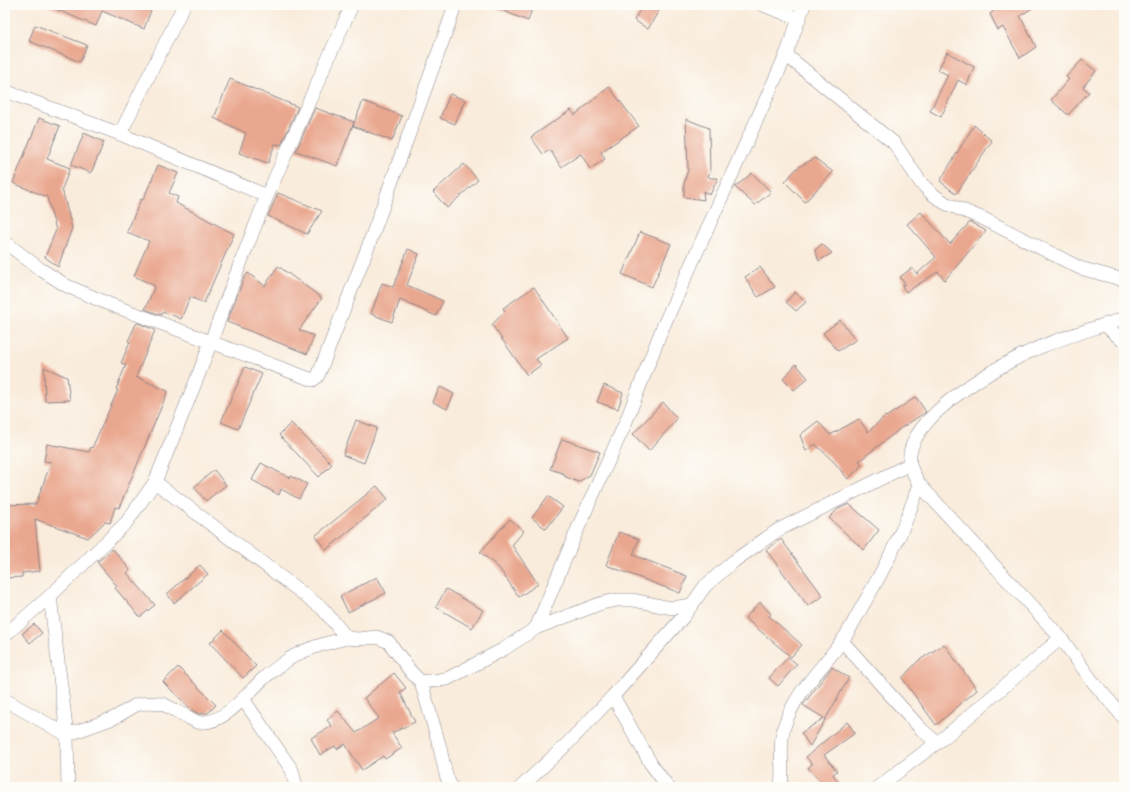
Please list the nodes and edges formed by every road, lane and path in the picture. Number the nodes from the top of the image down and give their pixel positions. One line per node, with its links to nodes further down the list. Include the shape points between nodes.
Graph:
1 (184, 5): 9 (street)
2 (352, 5): 10 (street)
3 (452, 5): 15 (street, via 453,12 424,94 316,378 309,380)
4 (763, 5): 6 (street)
5 (804, 5): 6 (street)
6 (799, 19): 7 (street)
7 (786, 55): 12 (street, via 894,144 921,183 945,203 984,219 1080,268); 22 (street, via 662,329 626,424 581,520)
8 (5, 91): 9 (street)
9 (120, 134): 10 (street)
10 (267, 196): 15 (street)
11 (5, 242): 15 (street, via 67,286)
12 (1124, 280)
13 (1124, 318): 14 (street)
14 (1105, 325): 16 (street); 17 (street, via 1043,346 996,368 969,386 939,409 916,436)
15 (211, 342): 18 (street)
16 (1124, 342)
17 (910, 464): 19 (street); 21 (street, via 778,530 734,561 705,586)
18 (155, 482): 20 (street, via 126,523); 24 (street, via 322,608)
19 (919, 484): 25 (street); 26 (street, via 897,544)
20 (50, 596): 23 (street); 32 (street)
21 (692, 604): 22 (street, via 671,608 632,600 617,600 602,603); 28 (street, via 650,657)
22 (536, 628): 27 (street, via 504,649 447,679)
23 (5, 635)
24 (347, 638): 27 (street, via 377,637 389,642); 29 (street, via 304,651 289,659 265,677)
25 (1061, 638): 31 (street, via 1093,682); 33 (street)
26 (842, 641): 33 (street, via 921,729); 39 (street, via 807,682 792,708 784,728)
27 (421, 682): 36 (street)
28 (614, 696): 37 (street); 38 (street, via 651,764)
29 (243, 699): 32 (street, via 220,717 203,723 164,704 146,702 114,718); 35 (street, via 292,770)
30 (5, 700): 32 (street)
31 (1124, 718)
32 (67, 735): 34 (street)
33 (937, 743): 40 (street)
34 (68, 787)
35 (296, 787)
36 (451, 787)
37 (520, 787)
38 (668, 787)
39 (780, 787)
40 (878, 787)

